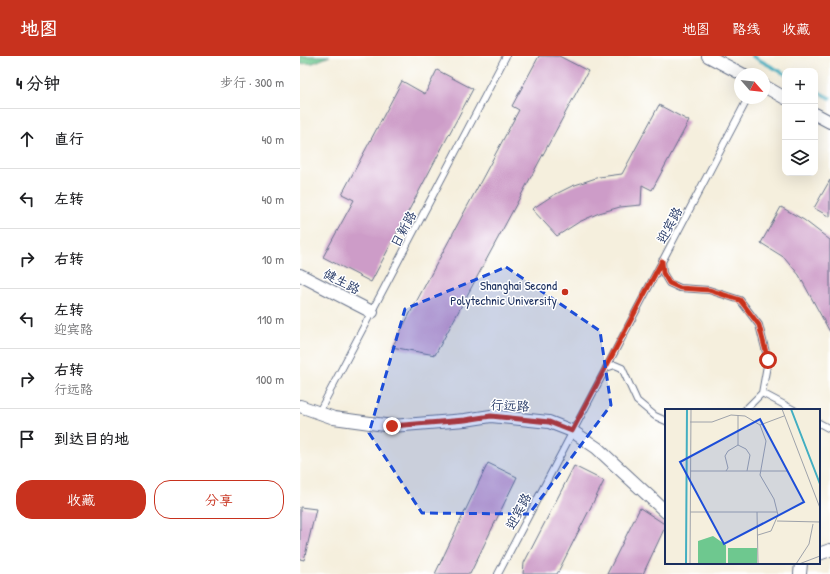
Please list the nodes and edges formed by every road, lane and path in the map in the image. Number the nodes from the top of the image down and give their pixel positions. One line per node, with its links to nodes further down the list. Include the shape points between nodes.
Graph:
1 (506, 56): 11 (lane, 日新路)
2 (708, 56): 3 (street)
3 (734, 70)
4 (770, 89): 5 (street)
5 (782, 96)
6 (745, 104): 9 (lane, 迎宾路)
7 (818, 116): 8 (street)
8 (830, 122)
9 (662, 261): 12 (lane, 迎宾路); 13 (lane, via 663,273 669,283 680,288 709,290 740,300 759,325 768,360)
10 (300, 275): 11 (street, 健生路)
11 (372, 312): 17 (lane, 日新路)
12 (606, 368): 18 (lane, via 616,365 622,368 637,401); 21 (lane, 迎宾路)
13 (762, 393): 15 (lane); 16 (lane)
14 (300, 406): 17 (street, 行远路)
15 (746, 409)
16 (792, 409)
17 (319, 412): 21 (street, 行远路, via 342,419 392,426 491,416 518,418 549,422)
18 (665, 421)
19 (820, 424): 20 (lane)
20 (830, 429)
21 (572, 431): 22 (street, 行远路, via 597,448); 26 (lane, 迎宾路)
22 (665, 511)
23 (830, 550): 24 (street)
24 (820, 554)
25 (801, 564): 27 (street)
26 (498, 574)
27 (800, 574)

